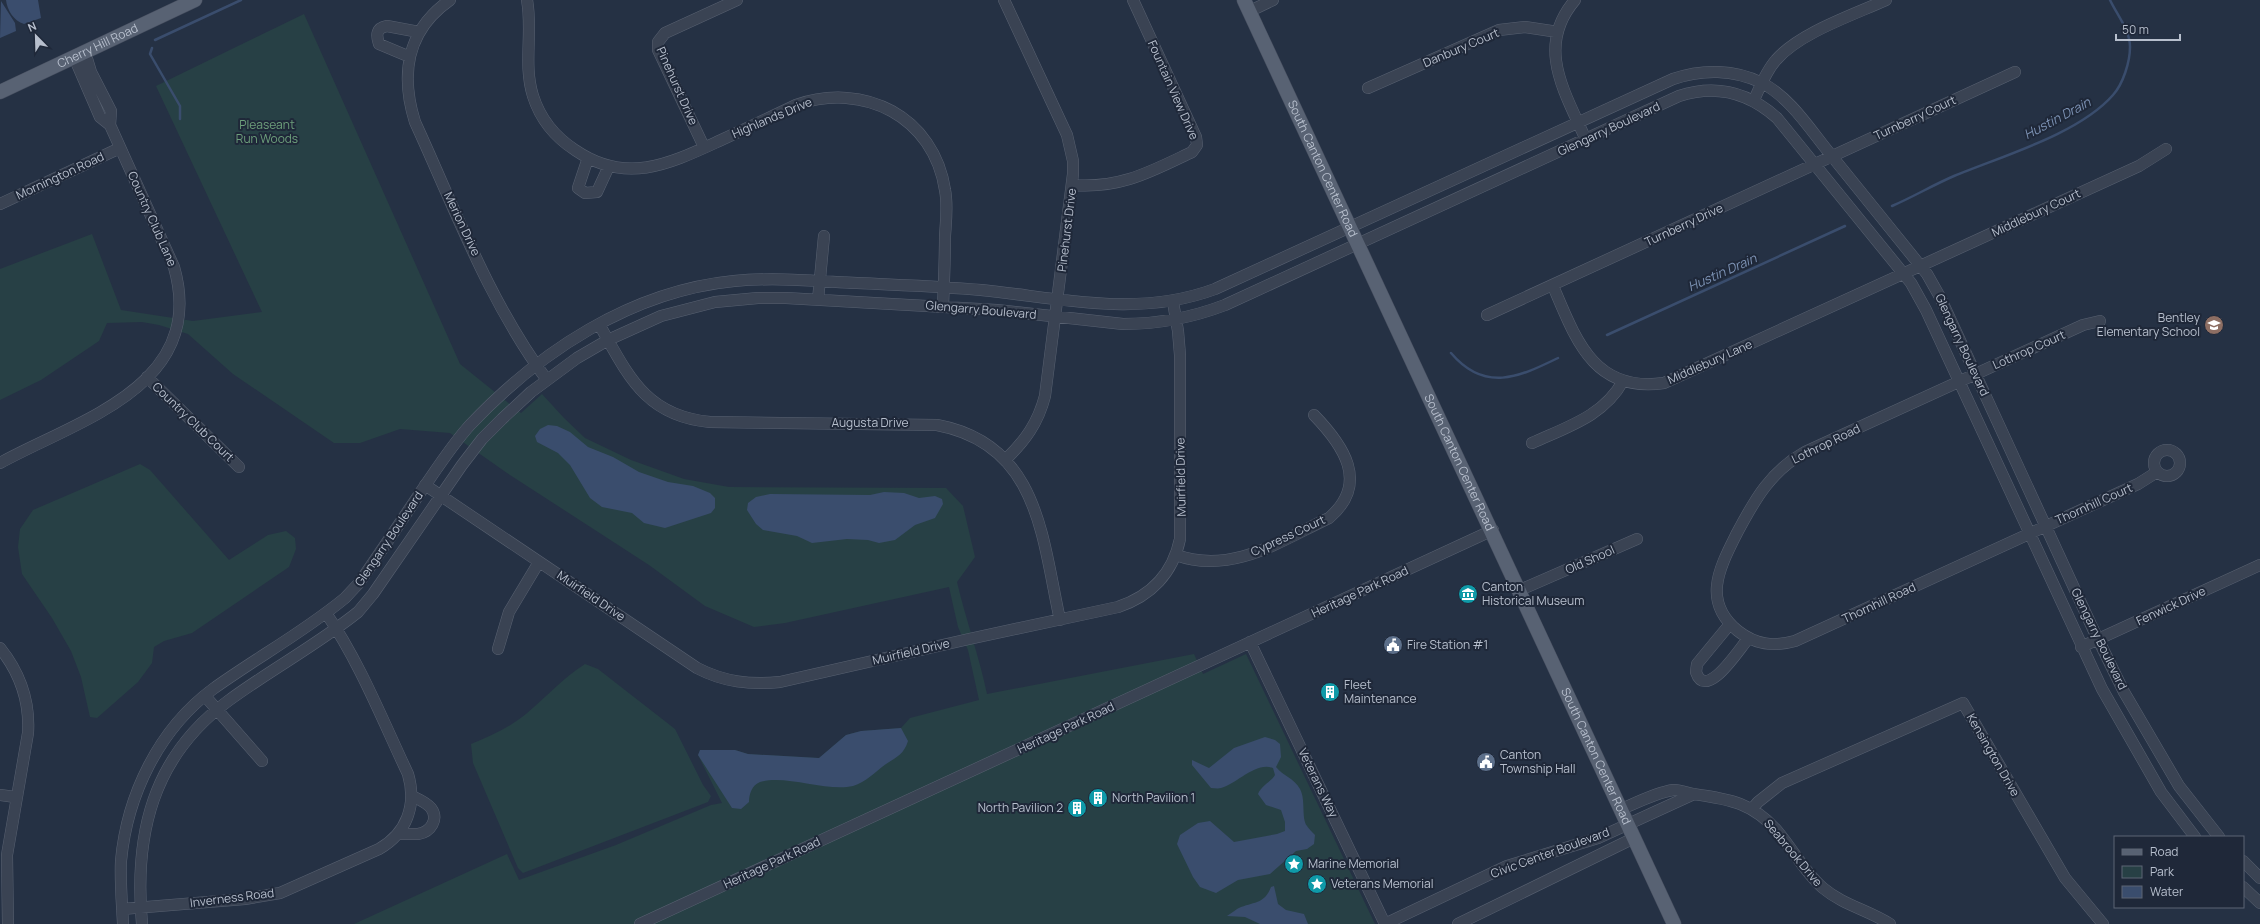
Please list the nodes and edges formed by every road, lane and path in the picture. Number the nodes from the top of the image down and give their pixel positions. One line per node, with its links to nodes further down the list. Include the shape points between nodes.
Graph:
1 (196, 0): 13 (main road, Cherry Hill Road)
2 (450, 0): 11 (street, Merion Drive)
3 (527, 0): 29 (street, Highlands Drive, via 528,69 533,98 555,134)
4 (737, 0): 25 (street, Pinehurst Drive, via 665,33 658,42 658,50)
5 (1004, 0): 33 (street, Pinehurst Drive, via 1067,135 1073,161)
6 (1133, 0): 33 (street, Fountain View Drive, via 1196,137 1197,145 1192,152 1135,178 1104,186)
7 (1273, 0): 10 (street)
8 (1575, 0): 12 (street, via 1564,16)
9 (1886, 0): 17 (street, via 1796,42 1775,61)
10 (1247, 5): 37 (main road, South Canton Center Road)
11 (419, 32): 14 (street, Merion Drive); 14 (street, via 387,26 378,31 379,44)
12 (1558, 32): 18 (street, Danbury Court, via 1525,27 1499,30); 22 (street, via 1555,44 1556,70)
13 (79, 55): 19 (main road, Cherry Hill Road); 26 (street, Country Club Lane, via 100,117 110,125)
14 (410, 57): 59 (street, Merion Drive, via 408,90 415,122 501,309)
15 (2015, 72): 28 (street, Turnberry Court)
16 (1665, 83): 17 (street, Glengarry Boulevard, via 1692,74 1712,72 1738,75); 20 (street, Glengarry Boulevard); 22 (street, Glengarry Boulevard)
17 (1762, 83): 21 (street); 28 (street, Glengarry Boulevard, via 1792,107)
18 (1368, 88)
19 (0, 92)
20 (1673, 99): 21 (street, Glengarry Boulevard, via 1709,90 1735,93); 23 (street, Glengarry Boulevard)
21 (1754, 100): 31 (street, Glengarry Boulevard, via 1777,118)
22 (1578, 123): 23 (street); 24 (street, Glengarry Boulevard)
23 (1586, 140): 30 (street, Glengarry Boulevard)
24 (1537, 142): 30 (street, Glengarry Boulevard); 34 (street, Glengarry Boulevard)
25 (704, 147): 32 (street, Highlands Drive, via 674,162 655,167 632,169); 46 (street, Highlands Drive, via 796,105 818,99 855,98 892,111 922,137 935,156 942,175 946,204)
26 (120, 148): 35 (street, Mornington Road); 61 (street, Country Club Lane, via 174,267 179,287 180,310 174,336 162,360)
27 (2166, 149): 40 (street, Middlebury Court, via 2139,166)
28 (1832, 157): 31 (street, Turnberry Court); 40 (street, Glengarry Boulevard)
29 (588, 158): 32 (street, Highlands Drive); 32 (street, via 578,188 585,193 597,192)
30 (1544, 158): 36 (street, Glengarry Boulevard)
31 (1816, 165): 41 (street, Glengarry Boulevard); 45 (street, Turnberry Drive)
32 (609, 166)
33 (1072, 184): 48 (street, Pinehurst Drive)
34 (1430, 191): 36 (street); 37 (street, Glengarry Boulevard)
35 (0, 204)
36 (1438, 207): 39 (street, Glengarry Boulevard)
37 (1350, 228): 39 (main road, South Canton Center Road); 43 (street, Glengarry Boulevard)
38 (824, 236): 42 (street)
39 (1358, 244): 47 (street, Glengarry Boulevard); 74 (main road, South Canton Center Road)
40 (1921, 266): 41 (street, Middlebury Court); 60 (street, Glengarry Boulevard, via 1940,297)
41 (1904, 274): 63 (street, Middlebury Lane, via 1675,380 1650,385); 64 (street, Glengarry Boulevard, via 1926,310)
42 (819, 281): 44 (street, Glengarry Boulevard, via 760,280); 46 (street, Glengarry Boulevard); 49 (street)
43 (1235, 281): 47 (street); 51 (street, Glengarry Boulevard)
44 (713, 284): 50 (street); 57 (street, Glengarry Boulevard, via 654,300)
45 (1553, 286): 53 (street, Turnberry Drive); 63 (street, Middlebury Lane, via 1582,348 1599,368)
46 (944, 287): 48 (street, Glengarry Boulevard); 52 (street, Highlands Drive)
47 (1242, 297): 55 (street, Glengarry Boulevard, via 1207,312)
48 (1058, 299): 51 (street, Glengarry Boulevard, via 1118,306); 54 (street, Pinehurst Drive)
49 (818, 300): 50 (street, Glengarry Boulevard, via 758,298); 52 (street, Glengarry Boulevard)
50 (715, 302): 58 (street, Glengarry Boulevard, via 661,316)
51 (1173, 302): 55 (street, Muirfield Drive)
52 (943, 306): 54 (street, Glengarry Boulevard)
53 (1487, 315)
54 (1056, 317): 55 (street, Glengarry Boulevard, via 1123,324 1147,324); 67 (street, Pinehurst Drive, via 1041,412 1028,436)
55 (1176, 319): 77 (street, Muirfield Drive, via 1180,355 1182,524)
56 (2100, 321): 60 (street, Lothrop Court, via 2083,325)
57 (599, 324): 58 (street, Augusta Drive); 59 (street, Glengarry Boulevard)
58 (608, 340): 62 (street, Glengarry Boulevard); 67 (street, Augusta Drive, via 629,377 641,392 662,408 685,418 710,422 937,425 975,438)
59 (536, 365): 62 (street, Merion Drive); 71 (street, Glengarry Boulevard, via 469,427)
60 (1975, 374): 64 (street, Lothrop Court); 73 (street, Glengarry Boulevard)
61 (147, 377): 68 (street, Country Club Lane, via 125,397 89,420); 69 (street, Country Club Court)
62 (547, 380): 72 (street, Glengarry Boulevard, via 516,405 482,439)
63 (1623, 381): 66 (street, via 1612,398 1589,417)
64 (1958, 382): 75 (street, Glengarry Boulevard); 83 (street, Lothrop Road, via 1805,452 1786,464 1762,488 1718,573 1716,587 1719,606)
65 (1314, 415): 77 (street, Cypress Court, via 1340,446 1349,468 1348,490 1344,502 1337,511 1329,518 1232,560 1202,562)
66 (1532, 443)
67 (1005, 460): 82 (street, Augusta Drive, via 1022,480 1034,506)
68 (0, 463)
69 (239, 467)
70 (2157, 472): 73 (street, Thornhill Court, via 2138,484)
71 (425, 485): 72 (street, Muirfield Drive); 81 (street, Glengarry Boulevard, via 359,583)
72 (441, 496): 78 (street, Muirfield Drive); 84 (street, Glengarry Boulevard, via 373,594 358,612)
73 (2045, 526): 75 (street, Thornhill Court); 86 (street, Glengarry Boulevard)
74 (1493, 530): 80 (main road, South Canton Center Road); 87 (street, Heritage Park Road)
75 (2028, 534): 85 (street, Thornhill Road, via 1795,641 1771,645); 88 (street, Glengarry Boulevard)
76 (1637, 539): 80 (street, Old Shool)
77 (1176, 555): 82 (street, Muirfield Drive, via 1160,581 1138,600)
78 (539, 562): 82 (street, Muirfield Drive, via 697,668 721,678 745,683 780,682); 90 (street, via 509,612)
79 (2260, 565): 86 (street, Fenwick Drive)
80 (1520, 590): 100 (main road, South Canton Center Road)
81 (326, 613): 84 (street, Inverness Road); 91 (street, Glengarry Boulevard)
82 (1060, 620)
83 (1730, 624): 85 (street, Thornhill Road); 85 (street, via 1697,664 1696,672 1700,679 1707,682 1715,679)
84 (336, 628): 92 (street, Glengarry Boulevard); 98 (street, Inverness Road, via 359,668 408,774)
85 (1748, 639)
86 (2098, 639): 88 (street, Fenwick Drive); 93 (street, Glengarry Boulevard)
87 (1250, 642): 119 (street, Heritage Park Road); 120 (street, Veterans Way)
88 (2081, 647): 94 (street, Glengarry Boulevard)
89 (0, 648): 99 (street, via 12,663 21,681 28,713 28,733)
90 (498, 649)
91 (205, 696): 92 (street); 114 (street, Glengarry Boulevard, via 165,740 149,765 138,790 123,847)
92 (217, 710): 95 (street); 113 (street, Glengarry Boulevard, via 179,751 154,798 141,850)
93 (2148, 735): 94 (street); 103 (street, Glengarry Boulevard, via 2178,786)
94 (2133, 744): 105 (street, Glengarry Boulevard, via 2161,792)
95 (262, 761)
96 (1694, 794): 100 (street, Seabrook Drive, via 1675,789 1658,793); 101 (street, Seabrook Drive, via 1727,798); 102 (street)
97 (0, 795): 99 (street)
98 (412, 796): 104 (street, Inverness Road, via 408,817); 104 (street, via 432,809 434,824 429,830 419,834)
99 (15, 798): 115 (street, via 6,855)
100 (1622, 809): 102 (main road, South Canton Center Road)
101 (1752, 809): 123 (street, Seabrook Drive, via 1778,832 1823,888); 124 (street, Kensington Drive, via 1782,783 1963,703 2065,878)
102 (1628, 823): 108 (main road, South Canton Center Road); 120 (street, Civic Center Boulevard, via 1598,838 1507,866)
103 (2209, 826): 106 (street, Glengarry Boulevard); 107 (street, Glengarry Boulevard)
104 (398, 834): 113 (street, Inverness Road, via 379,849 280,893 245,899)
105 (2195, 836)
106 (2197, 836)
107 (2218, 836)
108 (1634, 838): 121 (street, Civic Center Boulevard); 122 (main road, South Canton Center Road)
109 (2244, 862): 110 (street)
110 (2260, 878)
111 (2244, 888): 112 (street)
112 (2260, 903)
113 (140, 907): 114 (street, Inverness Road); 118 (street, Glengarry Boulevard)
114 (122, 909): 117 (street, Glengarry Boulevard)
115 (4, 911): 116 (street)
116 (8, 924)
117 (124, 924)
118 (142, 924)
119 (640, 924)
120 (1385, 924)
121 (1458, 924)
122 (1674, 924)
123 (1890, 924)
124 (2103, 924)

